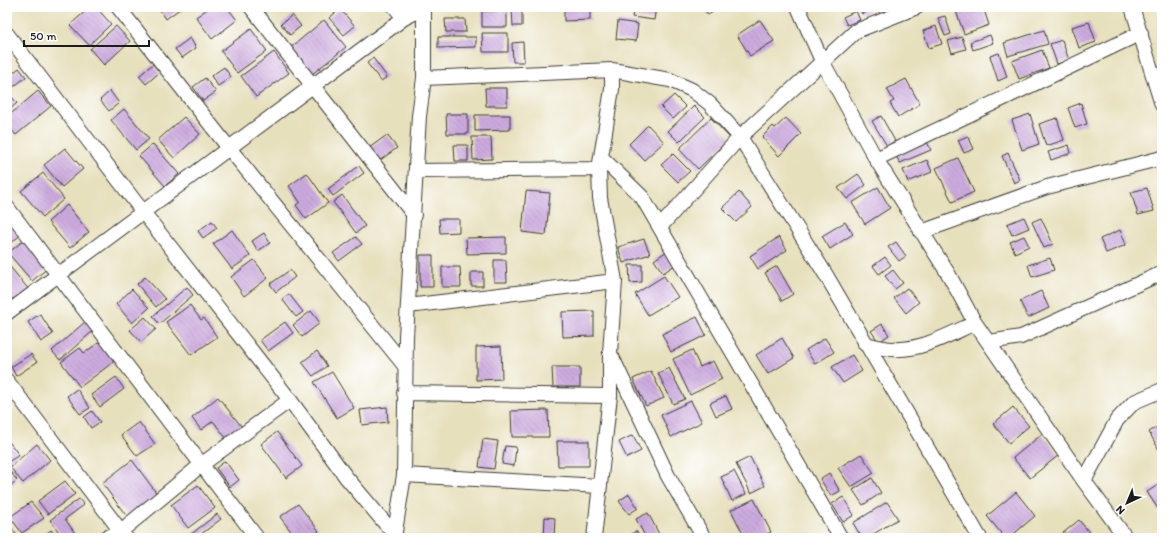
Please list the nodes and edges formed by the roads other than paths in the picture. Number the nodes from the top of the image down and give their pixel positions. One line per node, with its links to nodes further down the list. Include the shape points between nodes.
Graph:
1 (118, 7): 16 (street)
2 (251, 7): 13 (street)
3 (424, 7): 7 (street); 12 (street)
4 (798, 7): 10 (street)
5 (917, 7): 10 (street, via 856,31)
6 (1132, 7): 8 (street)
7 (399, 12): 13 (street)
8 (1140, 33): 14 (street); 18 (street)
9 (7, 34): 22 (street)
10 (822, 61): 15 (street); 18 (street)
11 (612, 70): 12 (street); 15 (street, via 670,80 692,90 710,104); 19 (street, via 612,89)
12 (424, 78): 20 (street)
13 (311, 86): 16 (street); 23 (street)
14 (1162, 105)
15 (740, 137): 24 (street); 33 (street, via 826,275)
16 (229, 148): 22 (street); 35 (street)
17 (1162, 158): 25 (street, via 1047,187)
18 (876, 159): 25 (street)
19 (600, 163): 20 (street); 24 (street, via 642,197); 28 (street, via 600,198)
20 (416, 171): 23 (street)
21 (7, 207): 26 (street)
22 (143, 212): 26 (street); 40 (street)
23 (414, 215): 29 (street)
24 (660, 227): 51 (street)
25 (921, 232): 31 (street)
26 (59, 273): 30 (street); 41 (street)
27 (1162, 273): 32 (street, via 1022,337)
28 (615, 281): 29 (street); 34 (street)
29 (408, 306): 35 (street)
30 (7, 313)
31 (975, 323): 32 (street); 33 (street, via 936,341 914,347 893,349)
32 (989, 342): 43 (street)
33 (865, 344): 52 (street)
34 (610, 353): 39 (street); 50 (street, via 668,476)
35 (405, 366): 38 (street)
36 (7, 381): 45 (street)
37 (1162, 390): 43 (street, via 1134,402 1121,416)
38 (404, 393): 39 (street); 42 (street)
39 (610, 396): 44 (street)
40 (290, 400): 41 (street); 46 (street, via 346,477)
41 (200, 465): 45 (street); 48 (street)
42 (404, 475): 44 (street); 46 (street)
43 (1084, 481): 53 (street)
44 (600, 486): 49 (street)
45 (124, 534): 47 (street)
46 (395, 537)
47 (106, 538)
48 (257, 538)
49 (594, 538)
50 (704, 538)
51 (841, 538)
52 (980, 538)
53 (1126, 538)

